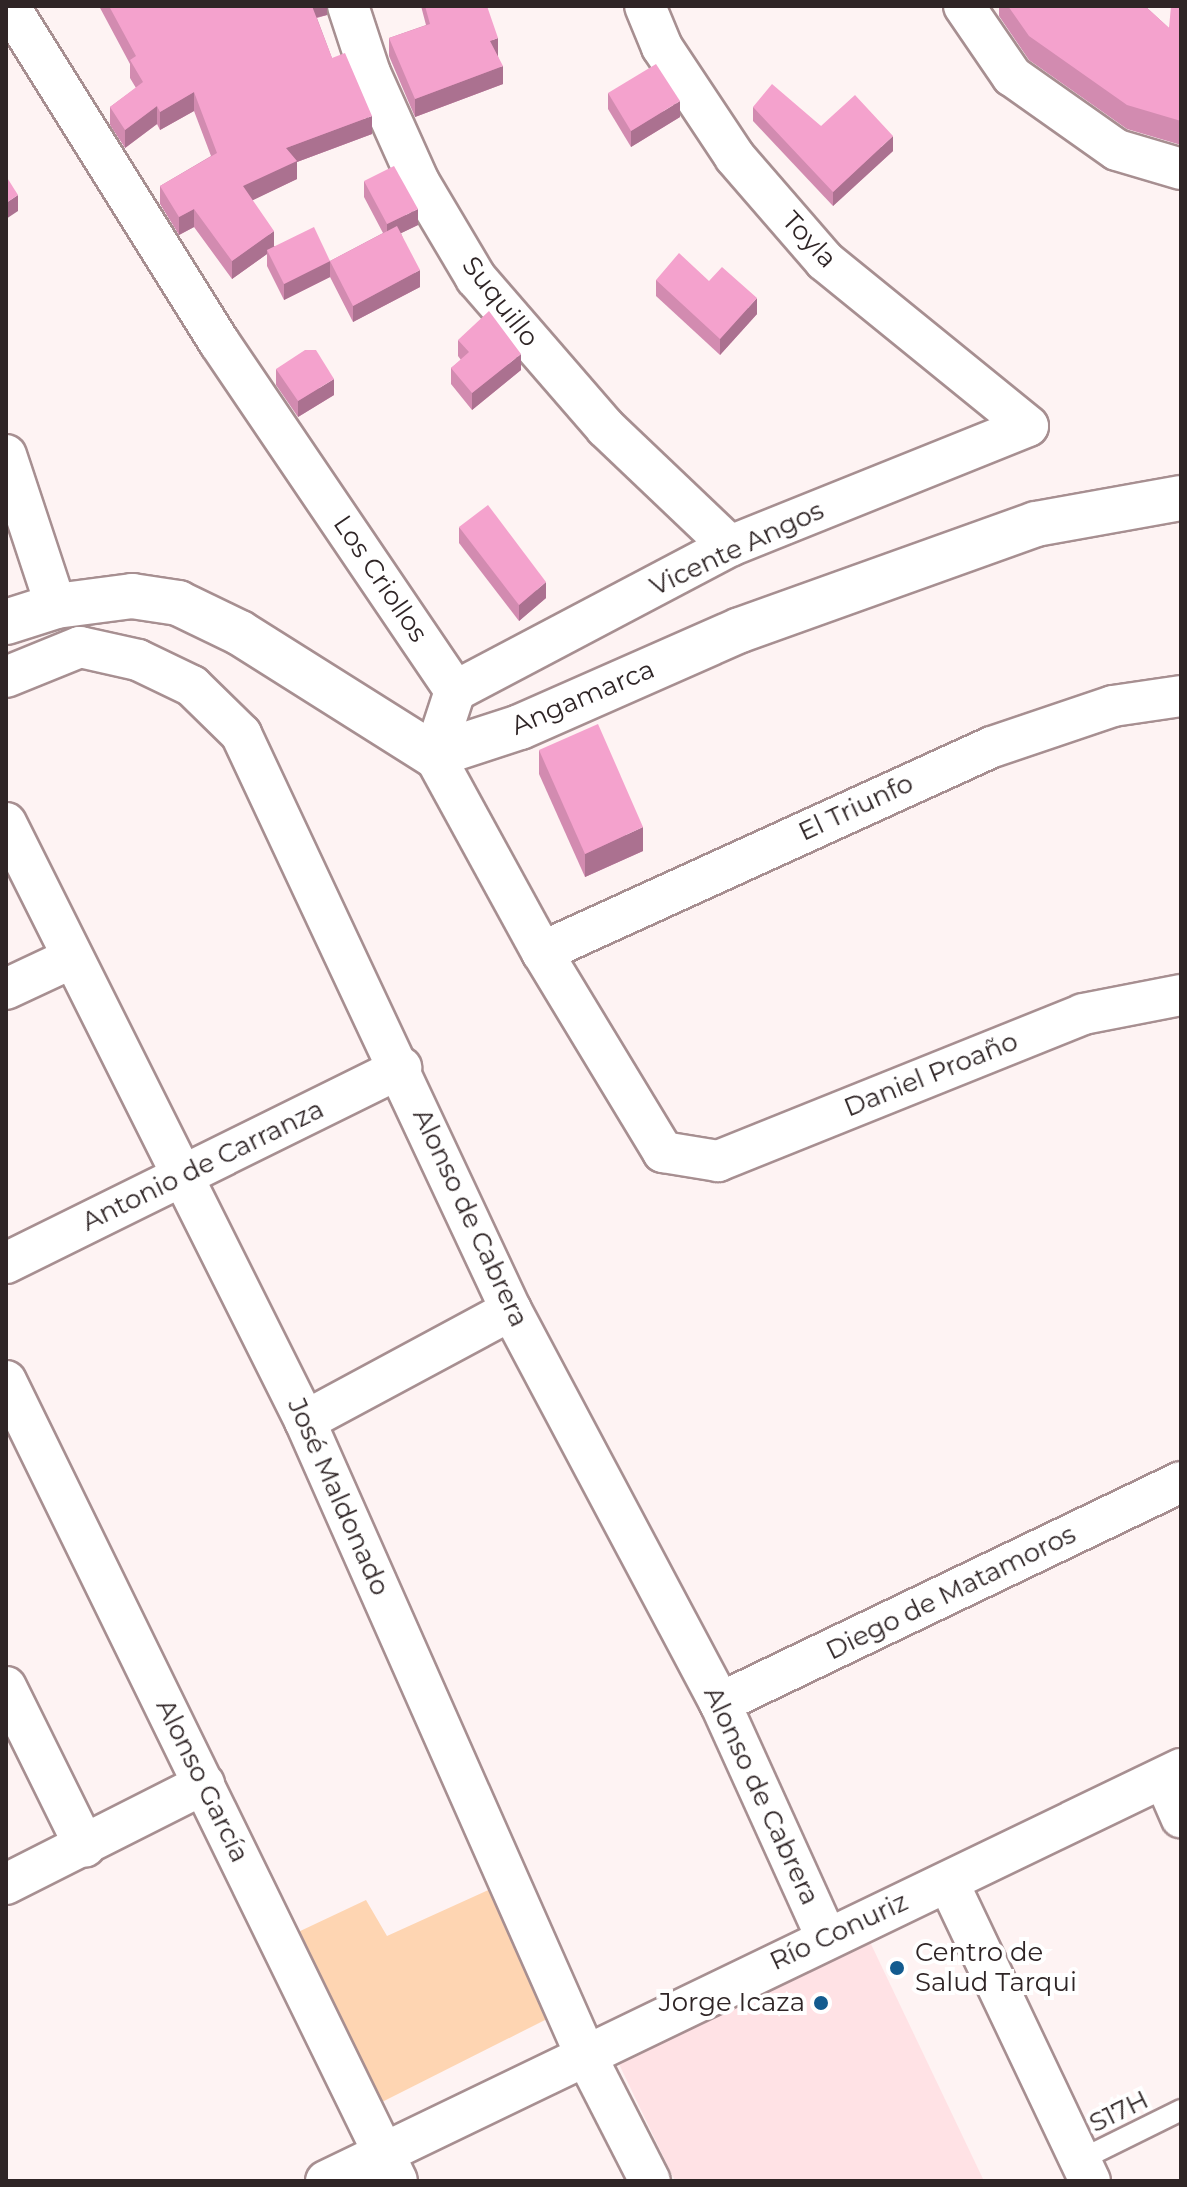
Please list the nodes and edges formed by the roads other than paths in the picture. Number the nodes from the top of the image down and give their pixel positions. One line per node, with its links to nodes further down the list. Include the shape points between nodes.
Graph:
1 (9, 6): 13 (street, Los Criollos, via 219,342)
2 (348, 6): 9 (street, Suquillo, via 370,73 419,182 476,278 606,428)
3 (645, 6): 6 (street, Toyla, via 662,47 735,157 825,261)
4 (964, 6): 5 (street, via 1012,76 1117,150)
5 (1181, 169)
6 (1028, 426): 9 (street, Vicente Angos)
7 (6, 455): 10 (street)
8 (1181, 498): 15 (street, Angamarca, via 1036,524 740,630 520,727)
9 (730, 546): 13 (street, Vicente Angos)
10 (56, 606): 11 (street); 15 (street, via 132,596 178,603 240,633)
11 (6, 622)
12 (6, 677): 21 (street, Alonso de Cabrera, via 80,647 138,660 192,686 241,734)
13 (455, 691): 15 (street)
14 (1181, 696): 17 (street, El Triunfo, via 1113,706 992,747)
15 (434, 755): 17 (street)
16 (6, 823): 18 (street, José Maldonado)
17 (542, 952): 20 (street, Daniel Proaño, via 663,1152 683,1159 718,1161 1083,1014)
18 (70, 959): 19 (street); 22 (street, José Maldonado)
19 (6, 989)
20 (1181, 995)
21 (401, 1068): 22 (street, Antonio de Carranza); 24 (street, Alonso de Cabrera)
22 (185, 1175): 23 (street, Antonio de Carranza); 26 (street, José Maldonado)
23 (6, 1263)
24 (511, 1310): 26 (street); 29 (street, Alonso de Cabrera)
25 (6, 1381): 31 (street, Alonso García)
26 (305, 1421): 37 (street, José Maldonado)
27 (1181, 1482): 29 (street, Diego de Matamoros)
28 (6, 1687): 33 (street)
29 (720, 1703): 36 (street, Alonso de Cabrera)
30 (1172, 1774): 32 (street); 34 (street, Río Conuriz)
31 (204, 1784): 33 (street); 39 (street, Alonso García)
32 (1181, 1817)
33 (85, 1847): 35 (street)
34 (948, 1882): 36 (street, Río Conuriz); 40 (street)
35 (6, 1884)
36 (826, 1937): 37 (street, Río Conuriz)
37 (586, 2056): 39 (street, Río Conuriz); 42 (street, José Maldonado)
38 (1181, 2110): 40 (lane, S17H)
39 (390, 2167): 41 (street, Río Conuriz)
40 (1085, 2170)
41 (326, 2181)
42 (650, 2181)

